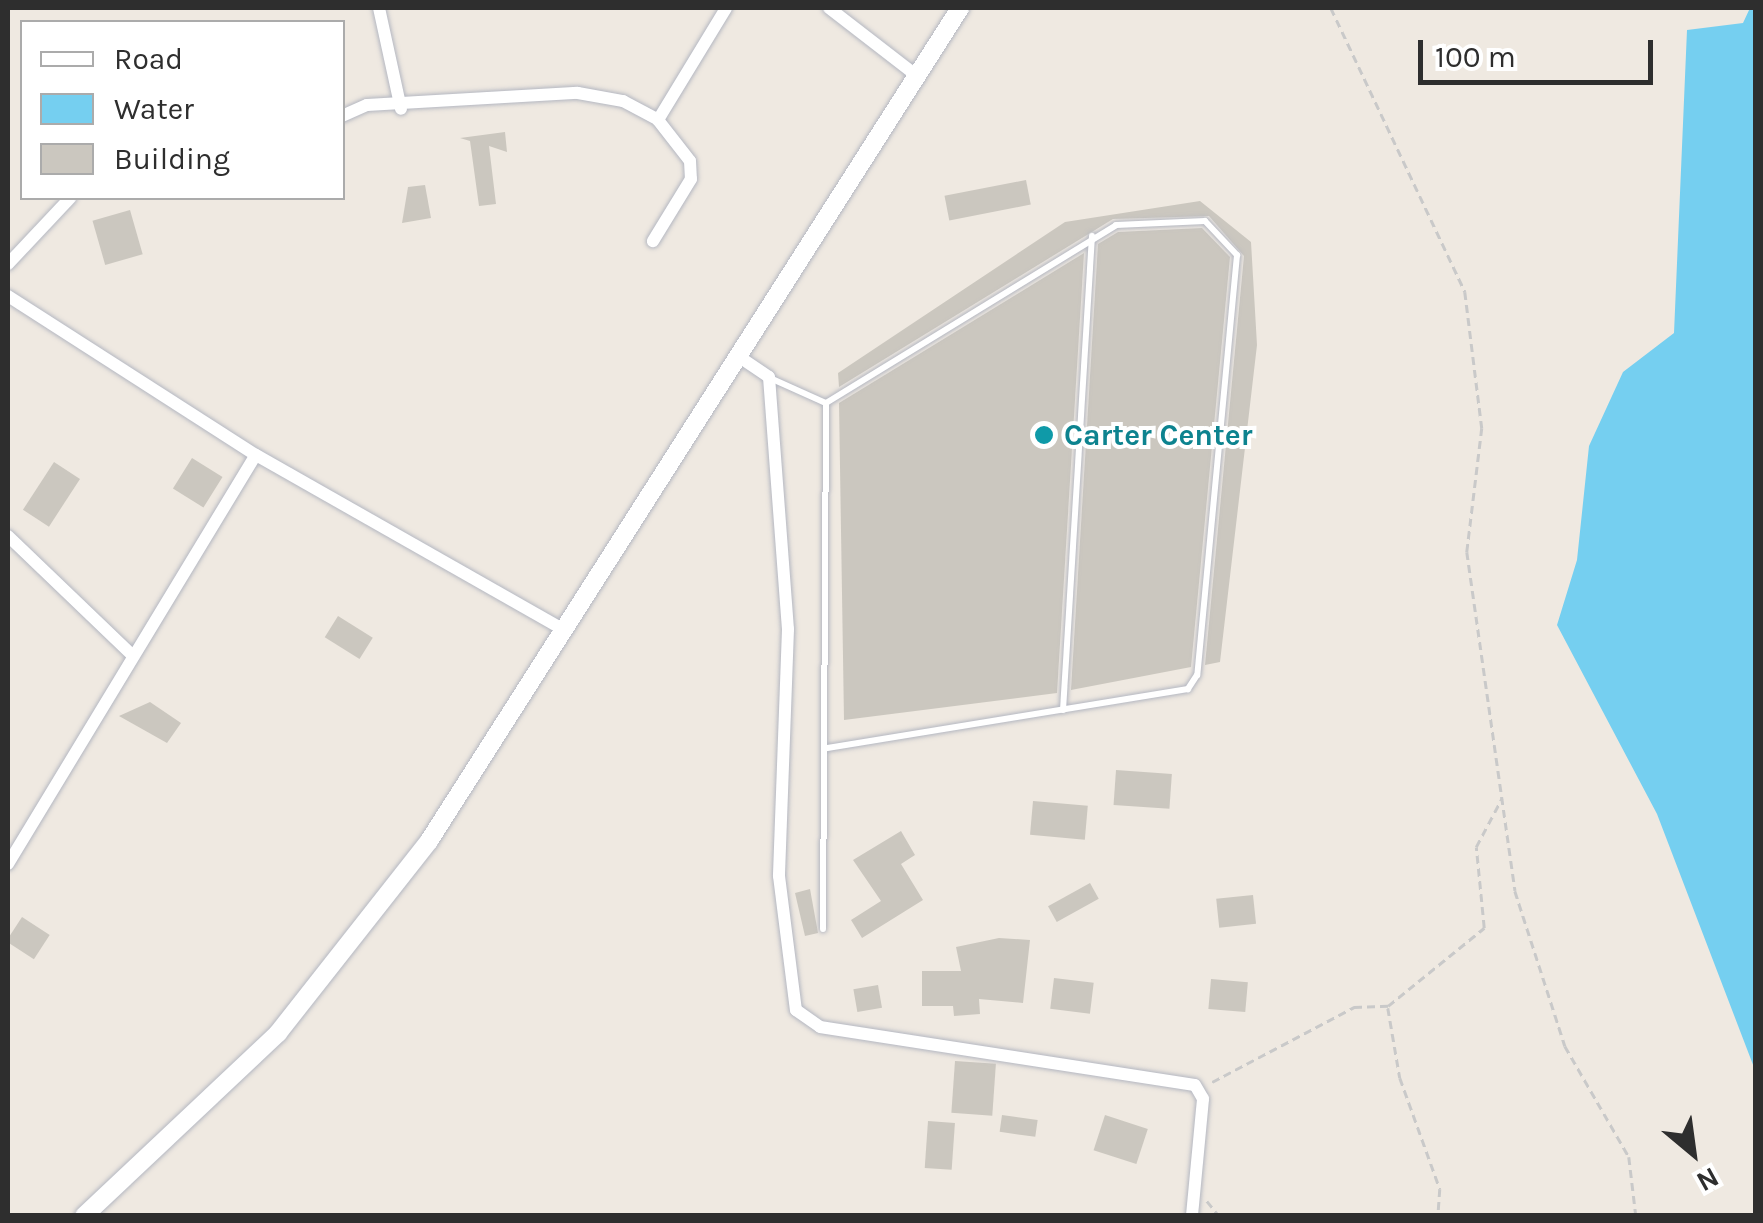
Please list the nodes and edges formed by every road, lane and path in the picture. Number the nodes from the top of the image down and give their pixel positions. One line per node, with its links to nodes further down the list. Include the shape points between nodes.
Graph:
1 (379, 8): 7 (street)
2 (726, 8): 9 (street)
3 (828, 8): 6 (street)
4 (960, 8): 6 (main road)
5 (1331, 8): 24 (path, via 1471,321 1482,428 1467,552)
6 (917, 76): 15 (main road)
7 (401, 109): 8 (street, via 367,105); 9 (street, via 578,93)
8 (345, 115)
9 (658, 120): 12 (street, via 684,148 691,179)
10 (68, 200): 13 (street)
11 (1092, 235): 17 (lane); 22 (lane); 22 (lane, via 1140,220 1204,221 1237,255 1197,676 1174,696)
12 (653, 240)
13 (8, 264)
14 (8, 296): 18 (street)
15 (738, 356): 16 (street); 20 (main road)
16 (769, 377): 17 (lane); 28 (street, via 788,630 780,899 796,1010 820,1027)
17 (826, 402): 23 (lane)
18 (256, 455): 20 (street); 21 (street)
19 (8, 536): 21 (street)
20 (564, 630): 29 (main road, via 429,841 278,1033)
21 (133, 656): 25 (street)
22 (1063, 710): 23 (lane)
23 (826, 748): 26 (lane)
24 (1502, 797): 27 (path, via 1476,848 1484,928); 32 (path, via 1515,891 1565,1046 1630,1156)
25 (8, 864)
26 (823, 928)
27 (1388, 1006): 28 (path, via 1354,1008 1234,1063); 31 (path, via 1400,1078 1440,1190)
28 (1202, 1090): 30 (street)
29 (84, 1216)
30 (1192, 1216)
31 (1438, 1216)
32 (1636, 1216)

